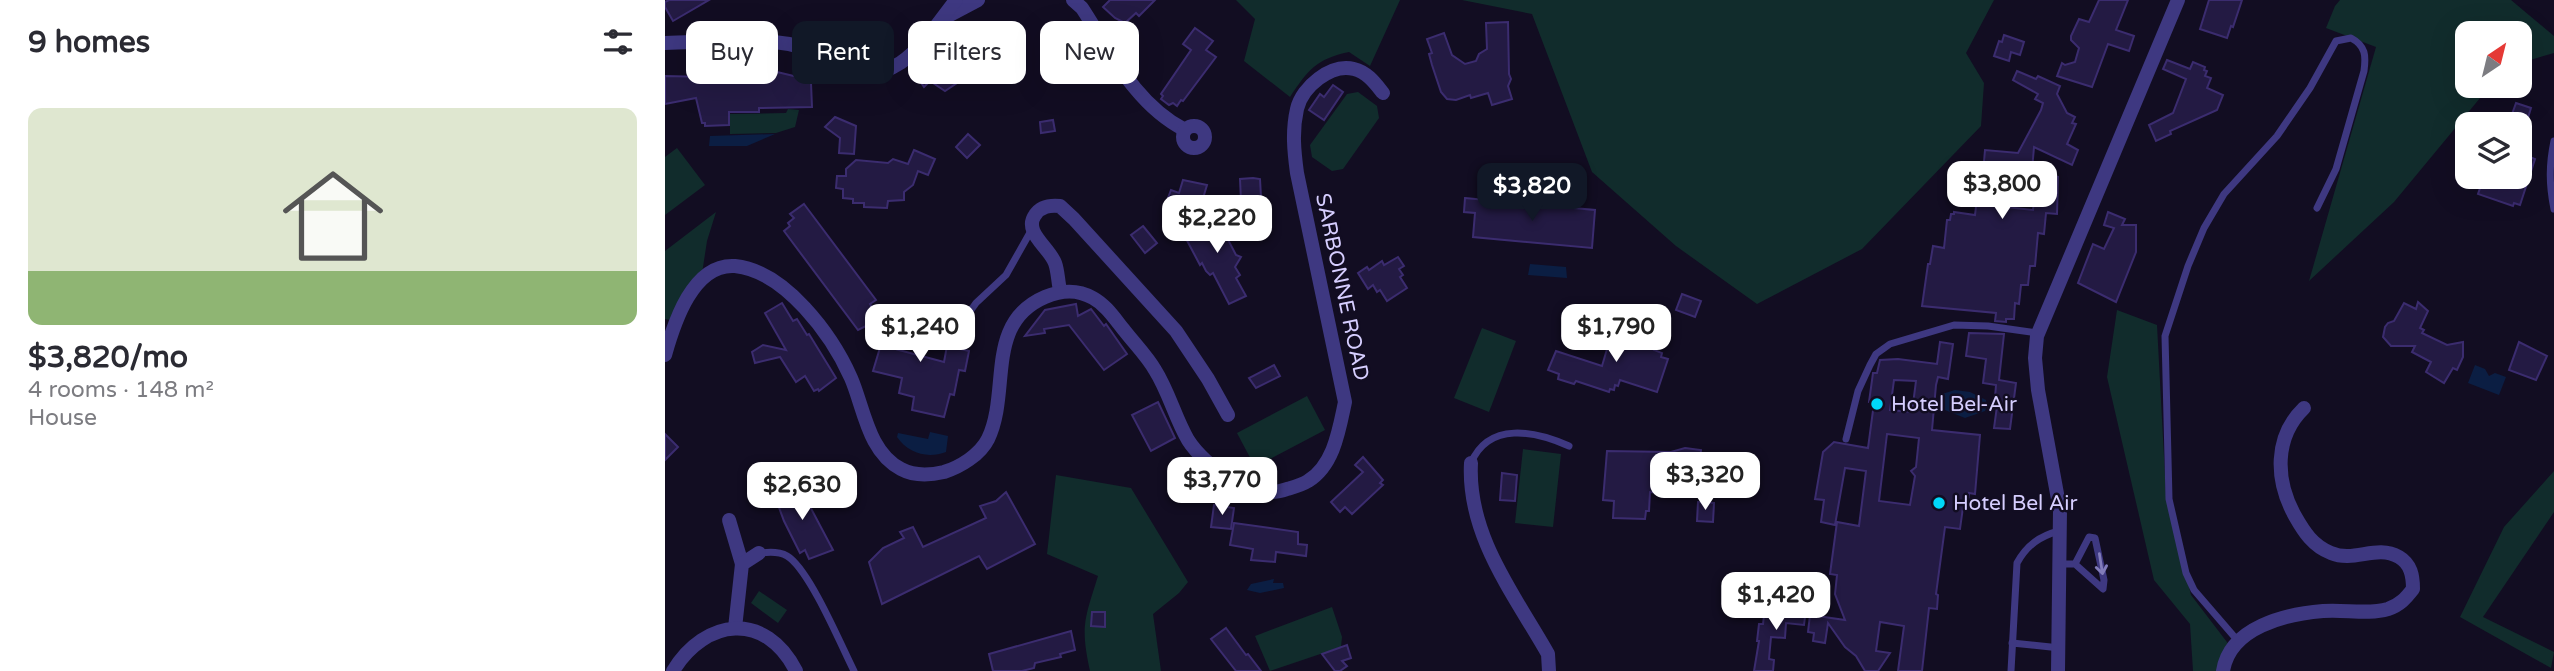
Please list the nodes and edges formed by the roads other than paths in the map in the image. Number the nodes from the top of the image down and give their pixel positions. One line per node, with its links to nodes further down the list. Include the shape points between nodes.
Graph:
1 (955, 0): 5 (street)
2 (978, 0): 5 (street)
3 (1073, 0): 8 (street, via 1139,96)
4 (2178, 0): 15 (street)
5 (940, 20): 6 (street, via 896,67 876,74 859,74 792,44)
6 (665, 43)
7 (1383, 93): 13 (street, SARBONNE ROAD, via 1367,75 1339,68 1321,76 1298,105 1292,139 1297,173 1345,402 1326,463 1308,481 1281,492 1254,489 1228,479 1189,442 1155,369 1109,312 1094,299)
8 (1185, 130)
9 (2554, 141): 11 (lane, via 2549,184)
10 (2317, 208): 29 (lane, via 2336,169 2364,72 2364,49 2351,38 2336,41 2277,136 2224,194 2188,266 2165,336 2169,499 2186,573)
11 (2554, 209)
12 (1032, 229): 13 (street, via 1055,262); 14 (lane, via 1006,275 976,303 956,331); 18 (street, via 1037,211 1048,205 1060,206 1074,219 1176,331)
13 (1060, 290): 16 (street, via 1035,301 1008,334 996,417 987,442 971,459 929,476 901,469 882,453 870,433 851,377 829,338 775,279 748,268 725,266 712,271 686,301)
14 (940, 328)
15 (2039, 333): 19 (lane, via 1954,325 1890,344 1870,365); 23 (street, via 2035,358 2038,390 2056,479)
16 (665, 355)
17 (2304, 408): 29 (street, via 2293,419 2280,453 2285,498 2303,532 2334,554 2372,551 2395,555 2413,575 2413,589 2402,603 2387,609 2323,611 2279,619)
18 (1228, 415)
19 (1846, 439)
20 (1569, 446): 21 (lane, via 1526,432 1502,435 1476,451)
21 (1471, 463): 35 (street, via 1470,486 1482,537 1548,654)
22 (729, 520): 25 (street)
23 (2060, 530): 26 (street); 30 (lane, via 2037,539 2017,563)
24 (759, 553): 25 (street); 34 (lane, via 789,557 806,576)
25 (742, 564): 28 (street)
26 (2060, 564): 27 (lane); 31 (street)
27 (2075, 564): 27 (lane, one-way to 27, via 2089,537 2095,538 2103,589)
28 (735, 628): 32 (street, via 719,629 691,646); 33 (street, via 768,639)
29 (2238, 641): 38 (street)
30 (2012, 643): 31 (lane); 36 (lane)
31 (2060, 648): 37 (street)
32 (673, 671)
33 (796, 671)
34 (854, 671)
35 (1549, 671)
36 (2011, 671)
37 (2058, 671)
38 (2223, 671)

